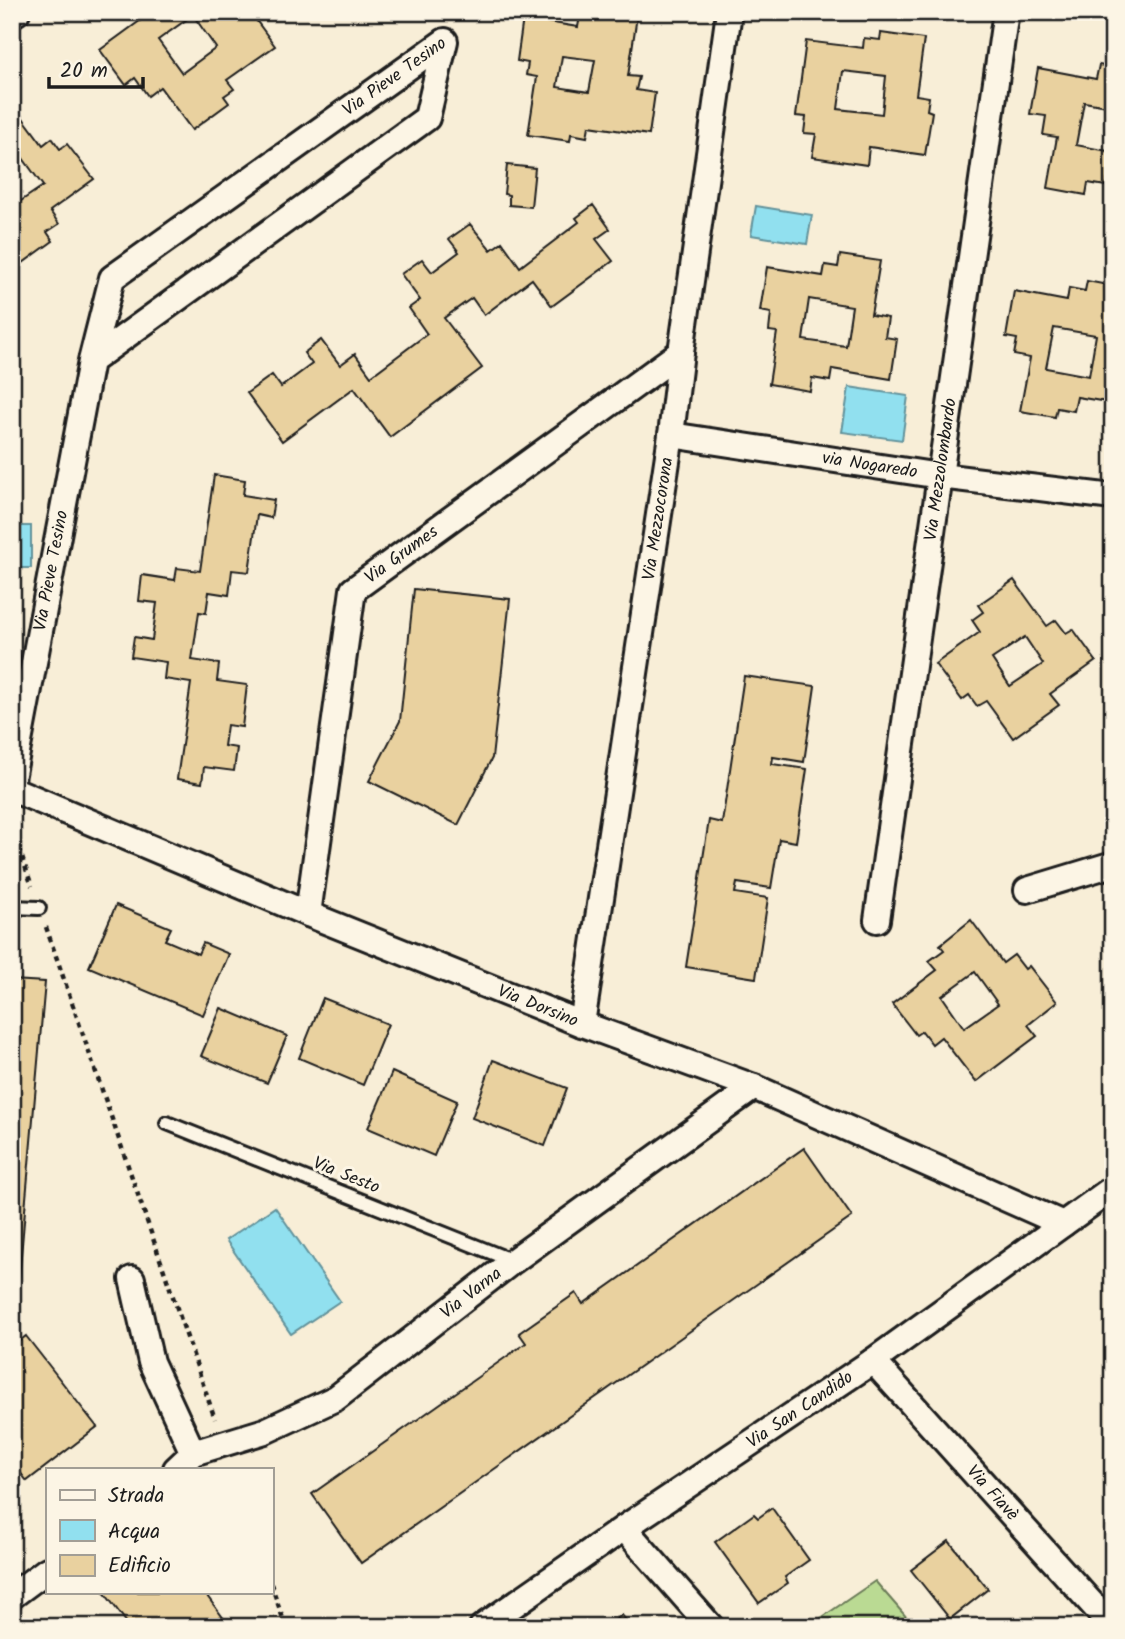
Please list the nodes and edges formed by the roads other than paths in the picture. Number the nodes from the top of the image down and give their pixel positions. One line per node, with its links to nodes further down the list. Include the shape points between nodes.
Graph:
1 (729, 12): 3 (street, Via Mezzocorona)
2 (1005, 18): 6 (street, Via Mezzolombardo)
3 (681, 352): 5 (street, Via Mezzocorona); 14 (street, Via Grumes, via 353,590)
4 (91, 361): 4 (street, Via Pieve Tesino, via 428,118 445,40 112,278); 8 (street, Via Pieve Tesino)
5 (671, 435): 6 (street, via Nogaredo); 16 (street, Via Mezzocorona)
6 (940, 476): 7 (street, via Nogaredo); 15 (street, Via Mezzolombardo)
7 (1113, 497)
8 (12, 779)
9 (12, 789): 14 (street, Via Dorsino)
10 (1113, 864): 11 (street)
11 (1027, 890)
12 (12, 907): 13 (lane)
13 (39, 908)
14 (308, 914): 16 (street, Via Dorsino)
15 (877, 920)
16 (582, 1024): 17 (street, Via Dorsino)
17 (754, 1087): 20 (street, Via Dorsino); 21 (street, Via Varna)
18 (167, 1124): 21 (lane, Via Sesto)
19 (1113, 1188): 20 (street, Via San Candido)
20 (1063, 1224): 23 (street, Via San Candido)
21 (513, 1261): 24 (street, Via Varna, via 336,1398)
22 (132, 1279): 24 (street, via 151,1362)
23 (873, 1361): 25 (street, Via San Candido); 30 (street, Via Fiavè)
24 (184, 1461)
25 (624, 1528): 28 (street, Via San Candido); 29 (street)
26 (46, 1571): 27 (street)
27 (12, 1596)
28 (482, 1627)
29 (711, 1627)
30 (1113, 1627)

